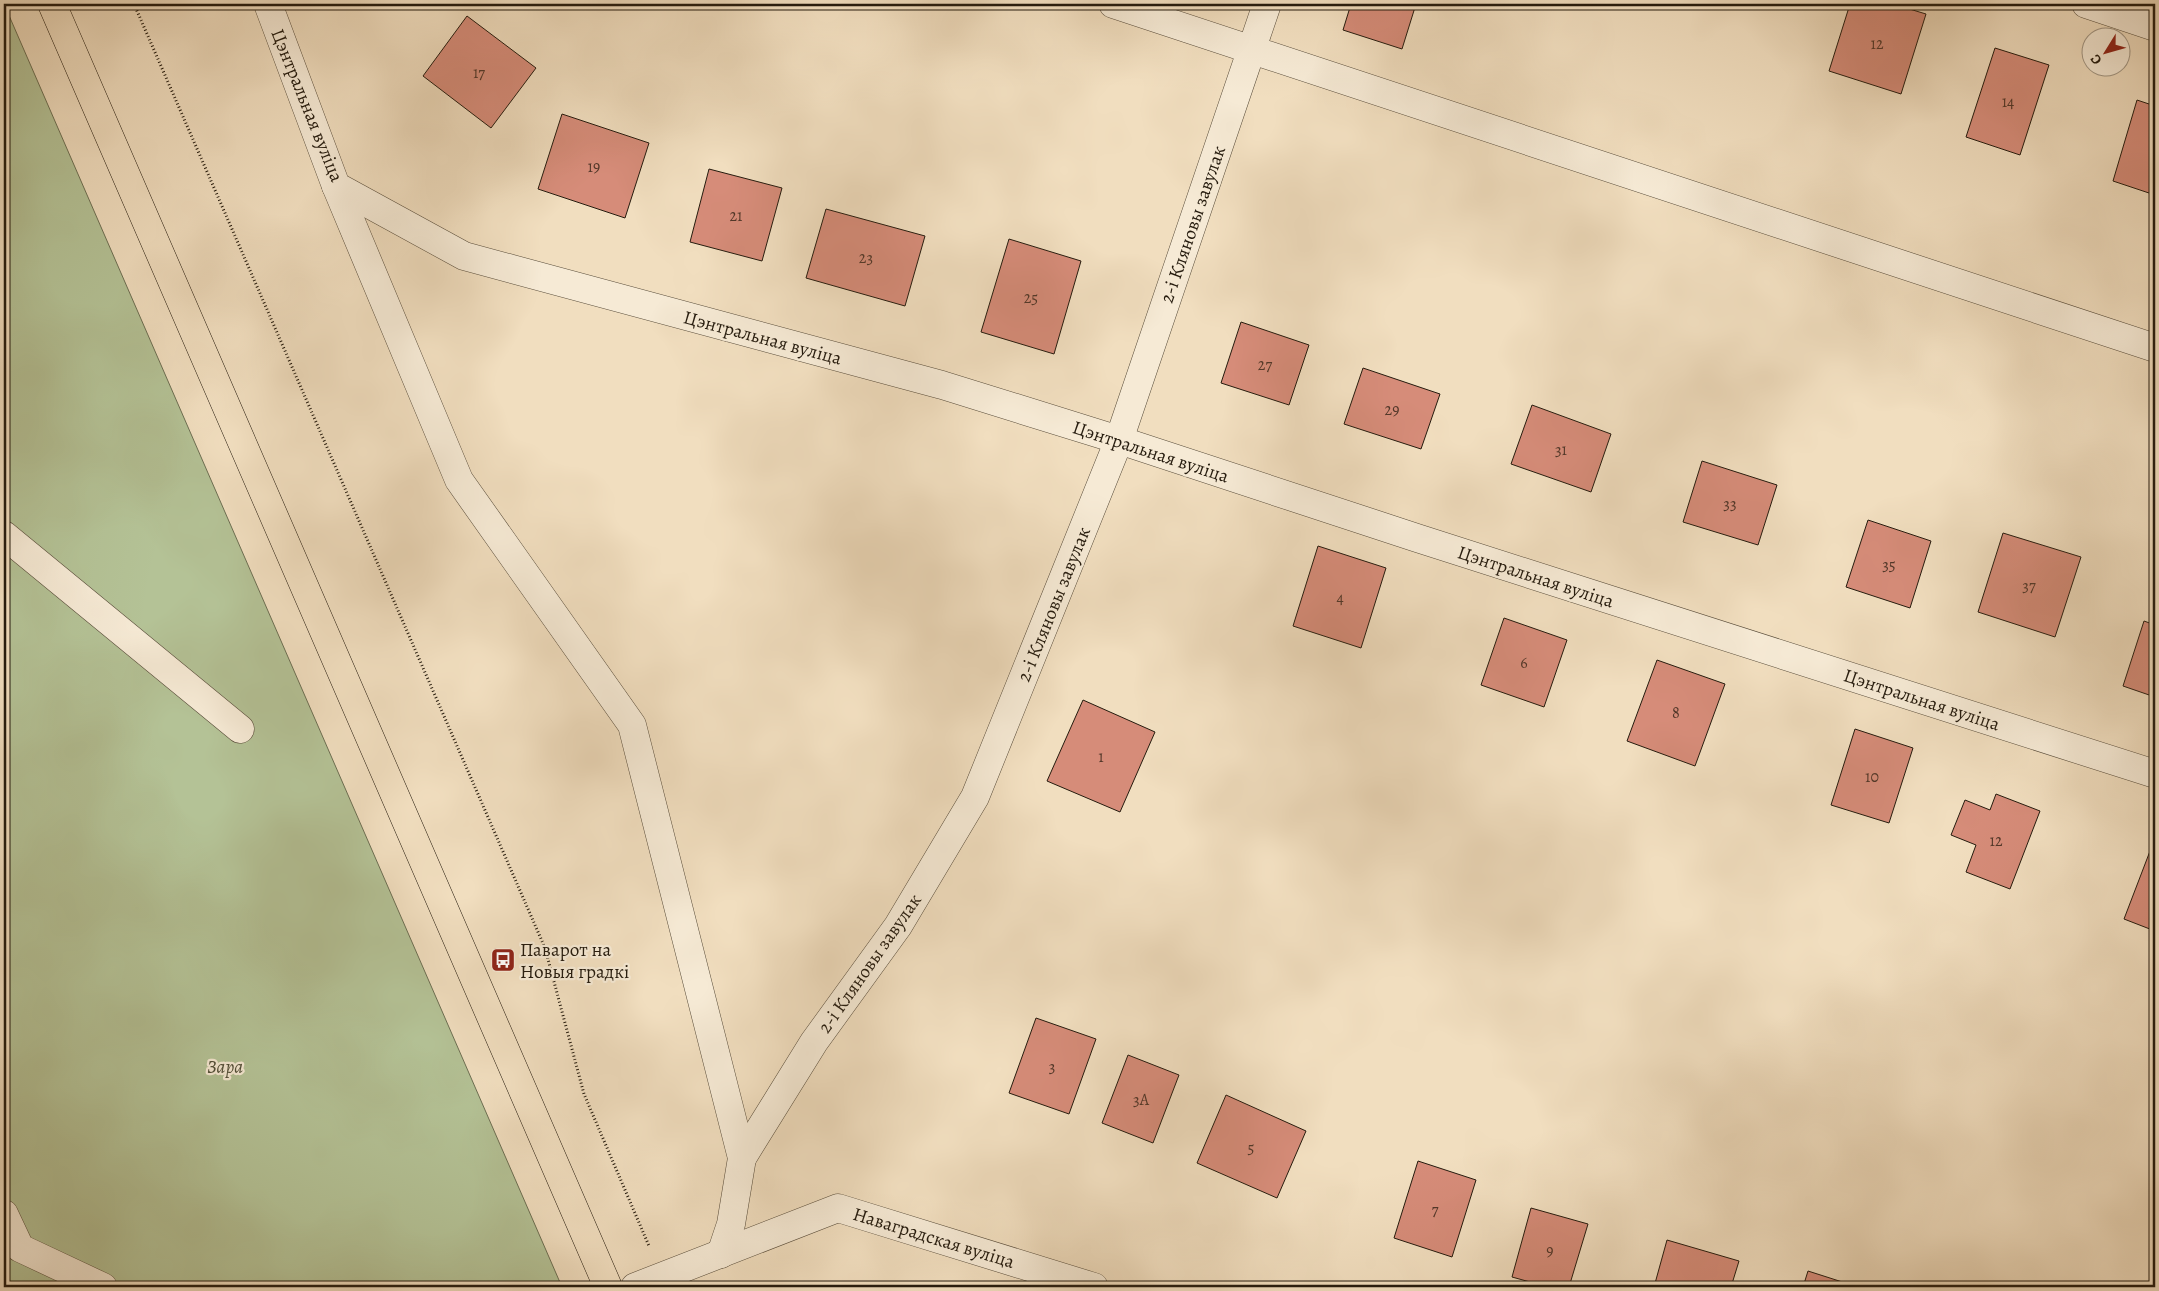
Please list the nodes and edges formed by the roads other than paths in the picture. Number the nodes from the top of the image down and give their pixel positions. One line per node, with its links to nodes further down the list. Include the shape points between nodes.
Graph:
1 (52, 4): 18 (main road)
2 (268, 4): 8 (street, Цэнтральная вуліца)
3 (1113, 4): 7 (street)
4 (1267, 4): 7 (street, 2-і Кляновы завулак)
5 (2086, 4): 6 (street)
6 (2155, 27)
7 (1252, 49): 9 (street); 10 (street, 2-і Кляновы завулак)
8 (336, 186): 10 (street, Цэнтральная вуліца, via 464,256 942,385); 14 (street, via 459,480 632,725)
9 (2155, 348)
10 (1119, 440): 13 (street, Цэнтральная вуліца); 14 (street, 2-і Кляновы завулак, via 975,796 898,926 814,1042)
11 (4, 535): 12 (street)
12 (240, 729)
13 (2155, 774)
14 (742, 1158): 16 (street, via 731,1224)
15 (4, 1214): 17 (street, via 20,1248)
16 (721, 1254): 19 (street, Наваградская вуліца); 20 (street, Наваградская вуліца, via 838,1208)
17 (103, 1287)
18 (608, 1287)
19 (635, 1287)
20 (1094, 1287)

